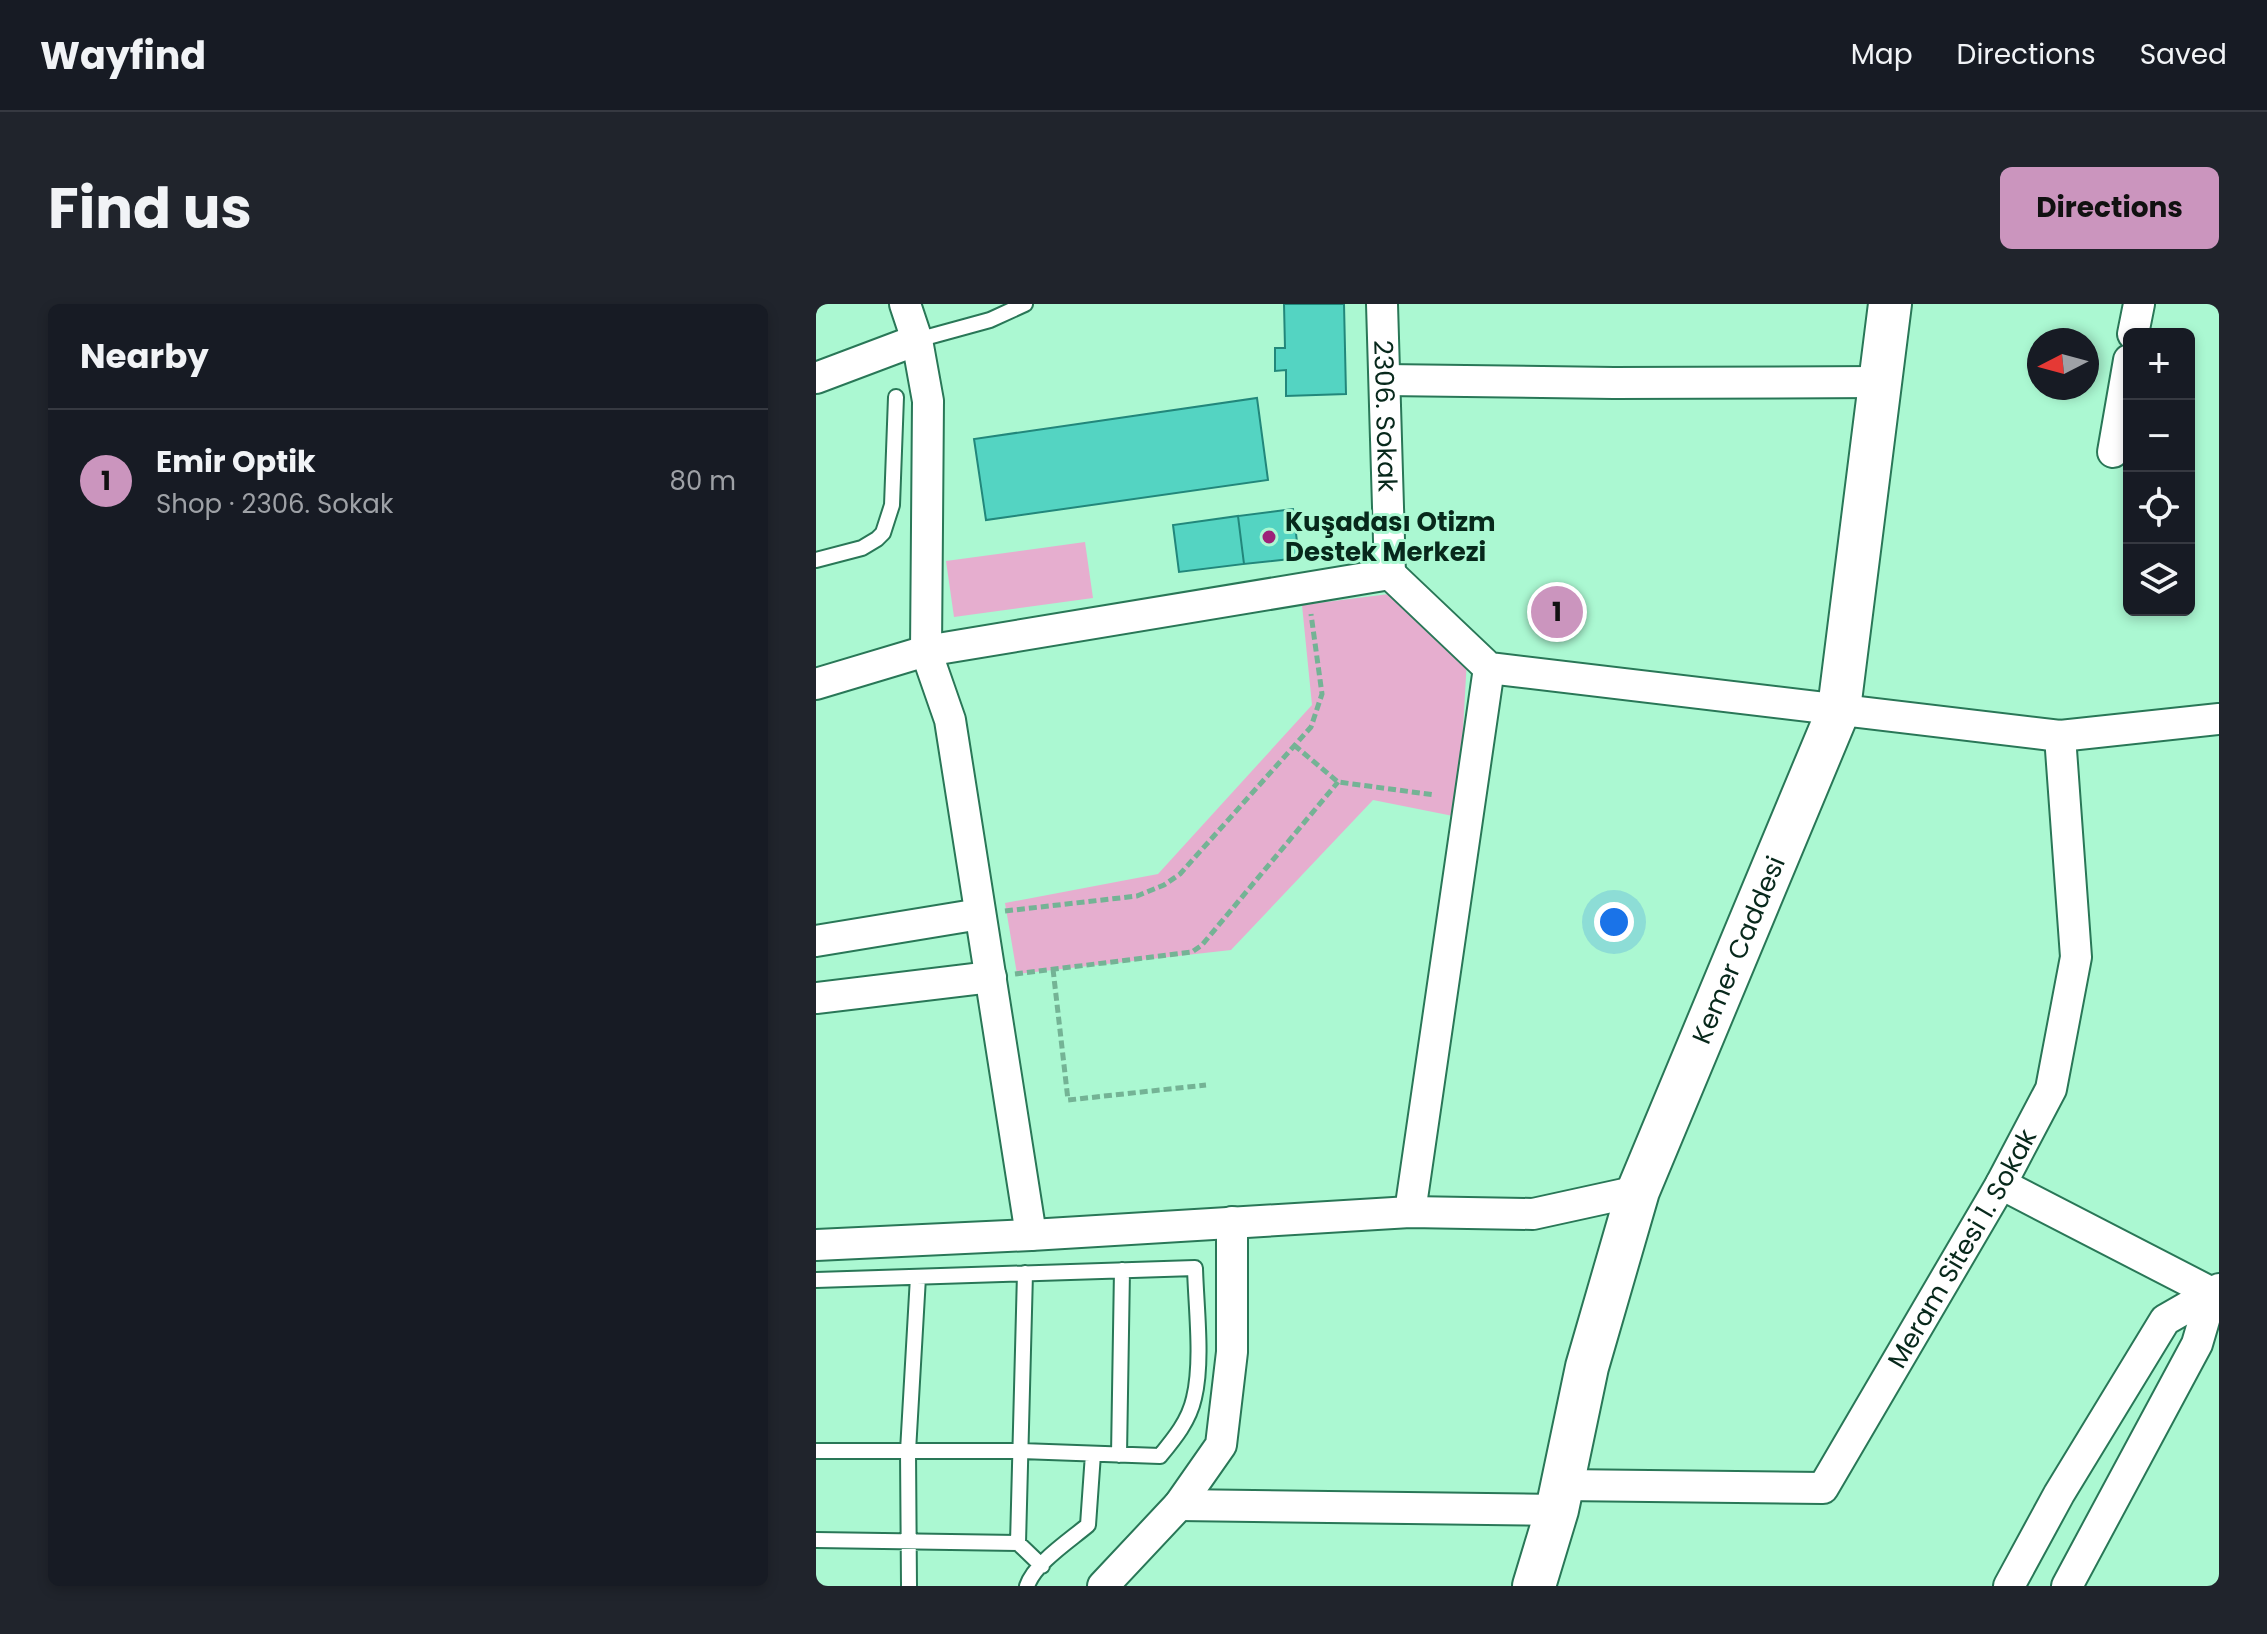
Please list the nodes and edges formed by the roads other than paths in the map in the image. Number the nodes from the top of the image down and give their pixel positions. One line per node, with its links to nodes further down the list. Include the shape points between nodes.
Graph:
1 (905, 304): 7 (street)
2 (1025, 304): 7 (lane, via 990,320)
3 (1382, 304): 9 (street, 2306. Sokak)
4 (1890, 304): 10 (main road, Kemer Caddesi)
5 (2139, 304): 6 (street)
6 (2134, 328)
7 (917, 340): 8 (street); 16 (street, via 928,401)
8 (816, 378)
9 (1385, 380): 10 (street); 15 (street, 2306. Sokak)
10 (1880, 382): 19 (main road, Kemer Caddesi)
11 (2123, 394): 13 (street)
12 (896, 397): 14 (lane, via 892,505 883,533 862,548)
13 (2113, 452)
14 (816, 560)
15 (1390, 574): 16 (street); 17 (street)
16 (926, 651): 18 (street); 22 (street, via 950,720)
17 (1489, 668): 19 (street); 28 (street)
18 (816, 684)
19 (1839, 709): 21 (street); 27 (main road, Kemer Caddesi)
20 (2219, 719): 21 (street)
21 (2060, 736): 26 (street, Meram Sitesi 1. Sokak, via 2076,957 2051,1089)
22 (980, 914): 23 (street); 24 (street)
23 (816, 941)
24 (991, 977): 25 (street); 30 (street)
25 (816, 998)
26 (2001, 1184): 36 (street); 42 (street, Meram Sitesi 1. Sokak, via 1823,1488)
27 (1638, 1191): 28 (street, via 1533,1214); 42 (main road, Kemer Caddesi, via 1587,1367)
28 (1410, 1212): 29 (street)
29 (1232, 1222): 30 (street); 43 (street, via 1232,1352 1221,1445)
30 (1031, 1235): 31 (street)
31 (816, 1245)
32 (1122, 1270): 33 (lane); 41 (lane); 41 (lane, via 1195,1268 1198,1365 1194,1400 1180,1432 1160,1456)
33 (1025, 1273): 34 (lane); 39 (lane)
34 (918, 1277): 35 (lane); 38 (lane)
35 (816, 1280)
36 (2215, 1291): 52 (street, via 2165,1320); 53 (street, via 2197,1344)
37 (816, 1451): 38 (lane)
38 (908, 1451): 39 (lane); 45 (lane)
39 (1021, 1451): 40 (lane); 46 (lane)
40 (1093, 1454): 41 (lane); 47 (lane, via 1088,1525)
41 (1119, 1455)
42 (1559, 1498): 43 (street); 51 (main road, Kemer Caddesi)
43 (1179, 1505): 50 (street)
44 (816, 1540): 45 (lane)
45 (908, 1543): 46 (lane); 48 (lane)
46 (1018, 1543): 47 (lane)
47 (1042, 1566): 49 (lane)
48 (909, 1586)
49 (1027, 1586)
50 (1103, 1586)
51 (1534, 1586)
52 (2009, 1586)
53 (2067, 1586)

